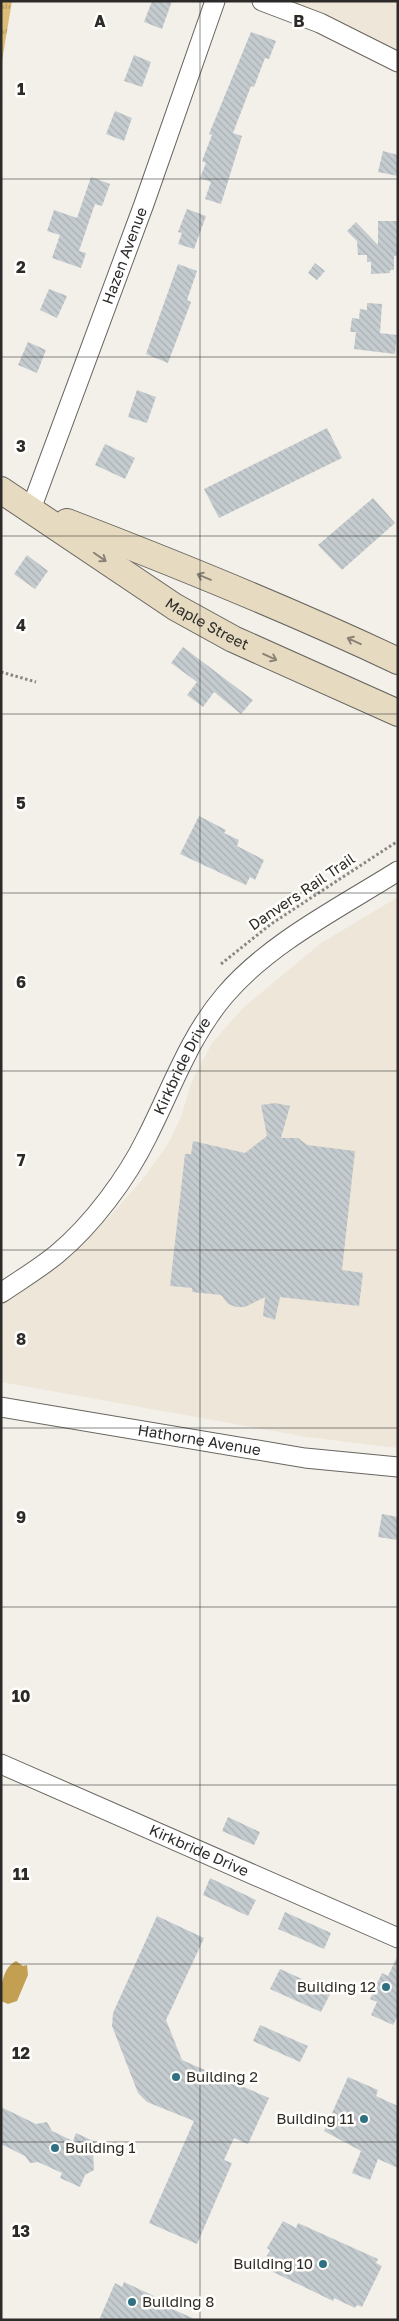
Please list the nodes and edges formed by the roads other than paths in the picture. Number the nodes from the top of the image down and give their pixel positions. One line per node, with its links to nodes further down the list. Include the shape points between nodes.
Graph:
1 (215, 1): 5 (street, Hazen Avenue)
2 (262, 1): 3 (street, via 320,23)
3 (398, 62)
4 (1, 490): 5 (main road, Maple Street)
5 (31, 509): 6 (main road, Maple Street, one-way to 5, via 339,633); 7 (main road, Maple Street, one-way to 7, via 174,607 233,639)
6 (398, 662)
7 (398, 713)
8 (398, 871): 9 (street, Kirkbride Drive, via 272,952 226,994 185,1055 129,1169 97,1212 59,1253)
9 (1, 1293)
10 (1, 1407): 11 (street, Hathorne Avenue, via 306,1458)
11 (398, 1467)
12 (1, 1764): 13 (street, Kirkbride Drive)
13 (398, 1938)

